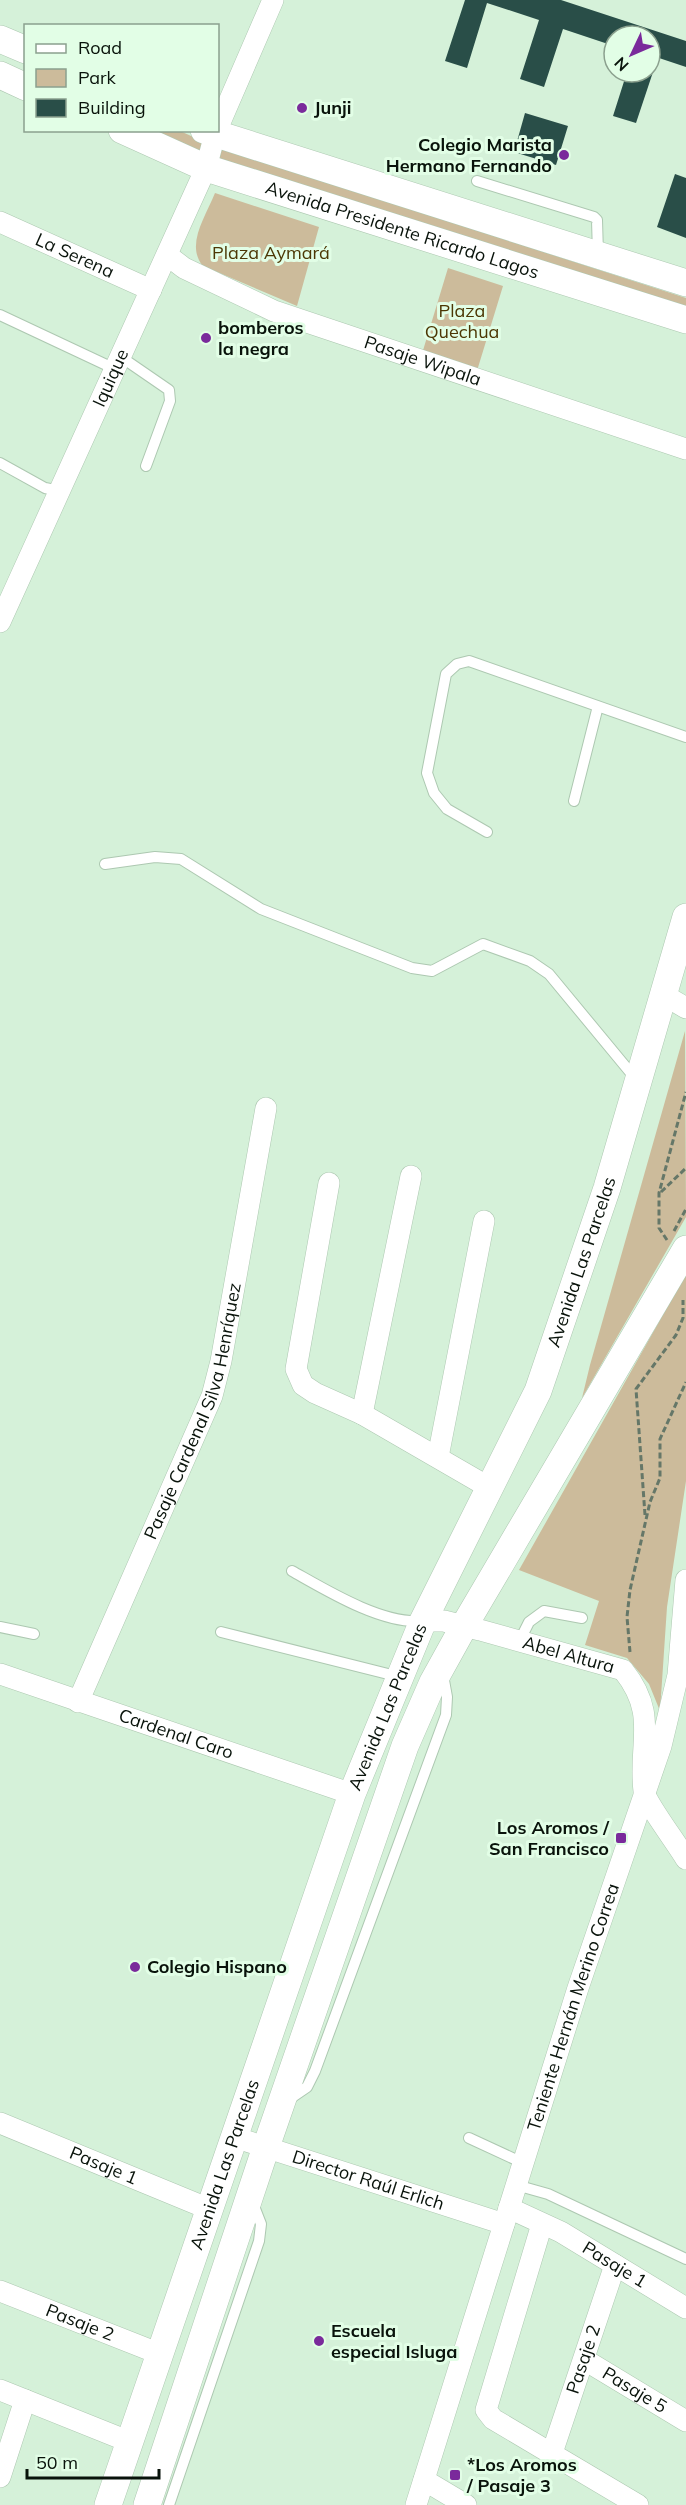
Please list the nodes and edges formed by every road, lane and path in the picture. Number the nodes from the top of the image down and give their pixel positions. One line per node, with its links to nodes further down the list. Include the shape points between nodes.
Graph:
1 (273, 0): 6 (street, Iquique)
2 (0, 39): 3 (street)
3 (24, 49)
4 (0, 75): 5 (street)
5 (24, 86)
6 (219, 118)
7 (126, 132): 10 (street, Avenida Presidente Ricardo Lagos)
8 (213, 132): 10 (street, Iquique)
9 (216, 132): 13 (street, Avenida Presidente Ricardo Lagos)
10 (206, 168): 14 (street, Iquique); 18 (street, Avenida Presidente Ricardo Lagos)
11 (477, 181): 13 (lane, via 594,217)
12 (0, 222): 16 (street, La Serena)
13 (598, 254): 15 (street, Avenida Presidente Ricardo Lagos)
14 (167, 255): 16 (street, Iquique); 20 (street, Pasaje Wipala, via 184,268 274,311)
15 (686, 283)
16 (151, 290): 19 (street, Iquique)
17 (0, 315): 19 (lane)
18 (686, 320)
19 (118, 363): 22 (lane, via 169,390 170,401); 23 (street, Iquique)
20 (686, 449)
21 (0, 463): 23 (lane, via 45,488)
22 (146, 466)
23 (60, 491): 24 (street, Iquique)
24 (0, 622)
25 (598, 706): 26 (lane); 27 (lane); 28 (lane, via 469,661 458,664 446,675 427,773 434,793 447,809)
26 (686, 737)
27 (574, 801)
28 (487, 832)
29 (105, 864): 32 (lane, via 155,857 181,859 261,909 412,968 432,971 483,944 530,961 549,974)
30 (686, 917): 31 (street, Avenida Las Parcelas)
31 (675, 1001): 32 (street, Avenida Las Parcelas)
32 (639, 1083): 45 (street, Avenida Las Parcelas, via 538,1391)
33 (686, 1092): 38 (path)
34 (266, 1108): 59 (street, Pasaje Cardenal Silva Henríquez, via 212,1396)
35 (686, 1168): 38 (path)
36 (411, 1176): 43 (street)
37 (329, 1183): 43 (street, via 296,1369 303,1384 315,1393)
38 (659, 1193): 40 (path, via 659,1228)
39 (484, 1221): 44 (street)
40 (683, 1254): 51 (street, Avenida Las Parcelas)
41 (686, 1292): 46 (path, via 676,1335 636,1389)
42 (686, 1382): 46 (path, via 660,1439 660,1478)
43 (362, 1414): 44 (street)
44 (438, 1457): 45 (street)
45 (490, 1488): 50 (street, Avenida Las Parcelas)
46 (646, 1520): 56 (path, via 630,1590 630,1655)
47 (292, 1570): 50 (lane, via 351,1604 407,1621)
48 (686, 1580): 60 (street, Teniente Hernán Merino Correa, via 678,1675 661,1746)
49 (582, 1618): 55 (lane, via 544,1611 535,1614)
50 (423, 1621): 51 (street, Abel Altura); 58 (street, Avenida Las Parcelas)
51 (464, 1626): 55 (street, Abel Altura); 66 (street, Avenida Las Parcelas, via 405,1746)
52 (0, 1627): 54 (lane)
53 (220, 1632): 58 (lane)
54 (34, 1634)
55 (520, 1640): 56 (street, Abel Altura)
56 (623, 1670): 60 (street, Abel Altura, via 636,1687 646,1721)
57 (0, 1675): 59 (street, Cardenal Caro)
58 (400, 1677): 61 (street, Avenida Las Parcelas)
59 (78, 1701): 61 (street, Cardenal Caro)
60 (644, 1793): 62 (street); 67 (street, Teniente Hernán Merino Correa)
61 (352, 1794): 64 (street, Avenida Las Parcelas)
62 (686, 1859)
63 (0, 2123): 70 (street, Pasaje 1)
64 (234, 2137): 66 (street, Director Raúl Erlich); 70 (street, Avenida Las Parcelas)
65 (469, 2138): 67 (lane)
66 (266, 2147): 69 (street, Avenida Las Parcelas); 71 (street, Director Raúl Erlich)
67 (523, 2163): 68 (street, Teniente Hernán Merino Correa)
68 (516, 2185): 71 (street, Teniente Hernán Merino Correa); 73 (lane, via 548,2194)
69 (249, 2197): 87 (street, Avenida Las Parcelas); 88 (lane, via 261,2224 259,2241)
70 (209, 2209): 77 (street, Avenida Las Parcelas)
71 (506, 2216): 72 (street, Pasaje 1); 85 (street, Teniente Hernán Merino Correa)
72 (542, 2224): 74 (street, Pasaje 1); 83 (street, via 486,2410 493,2419)
73 (686, 2259)
74 (615, 2265): 76 (street, Pasaje 1); 78 (street, Pasaje 2)
75 (0, 2291): 77 (street, Pasaje 2)
76 (686, 2308)
77 (160, 2354): 82 (street, Avenida Las Parcelas)
78 (585, 2360): 81 (street, Pasaje 5); 83 (street, Pasaje 2)
79 (0, 2390): 80 (street)
80 (25, 2400): 82 (street); 84 (street)
81 (686, 2421)
82 (130, 2442): 86 (street, Avenida Las Parcelas)
83 (552, 2453): 91 (street)
84 (0, 2477)
85 (424, 2480): 89 (street, Teniente Hernán Merino Correa); 90 (street)
86 (108, 2505)
87 (147, 2505)
88 (169, 2505)
89 (416, 2505)
90 (466, 2505)
91 (638, 2505)

